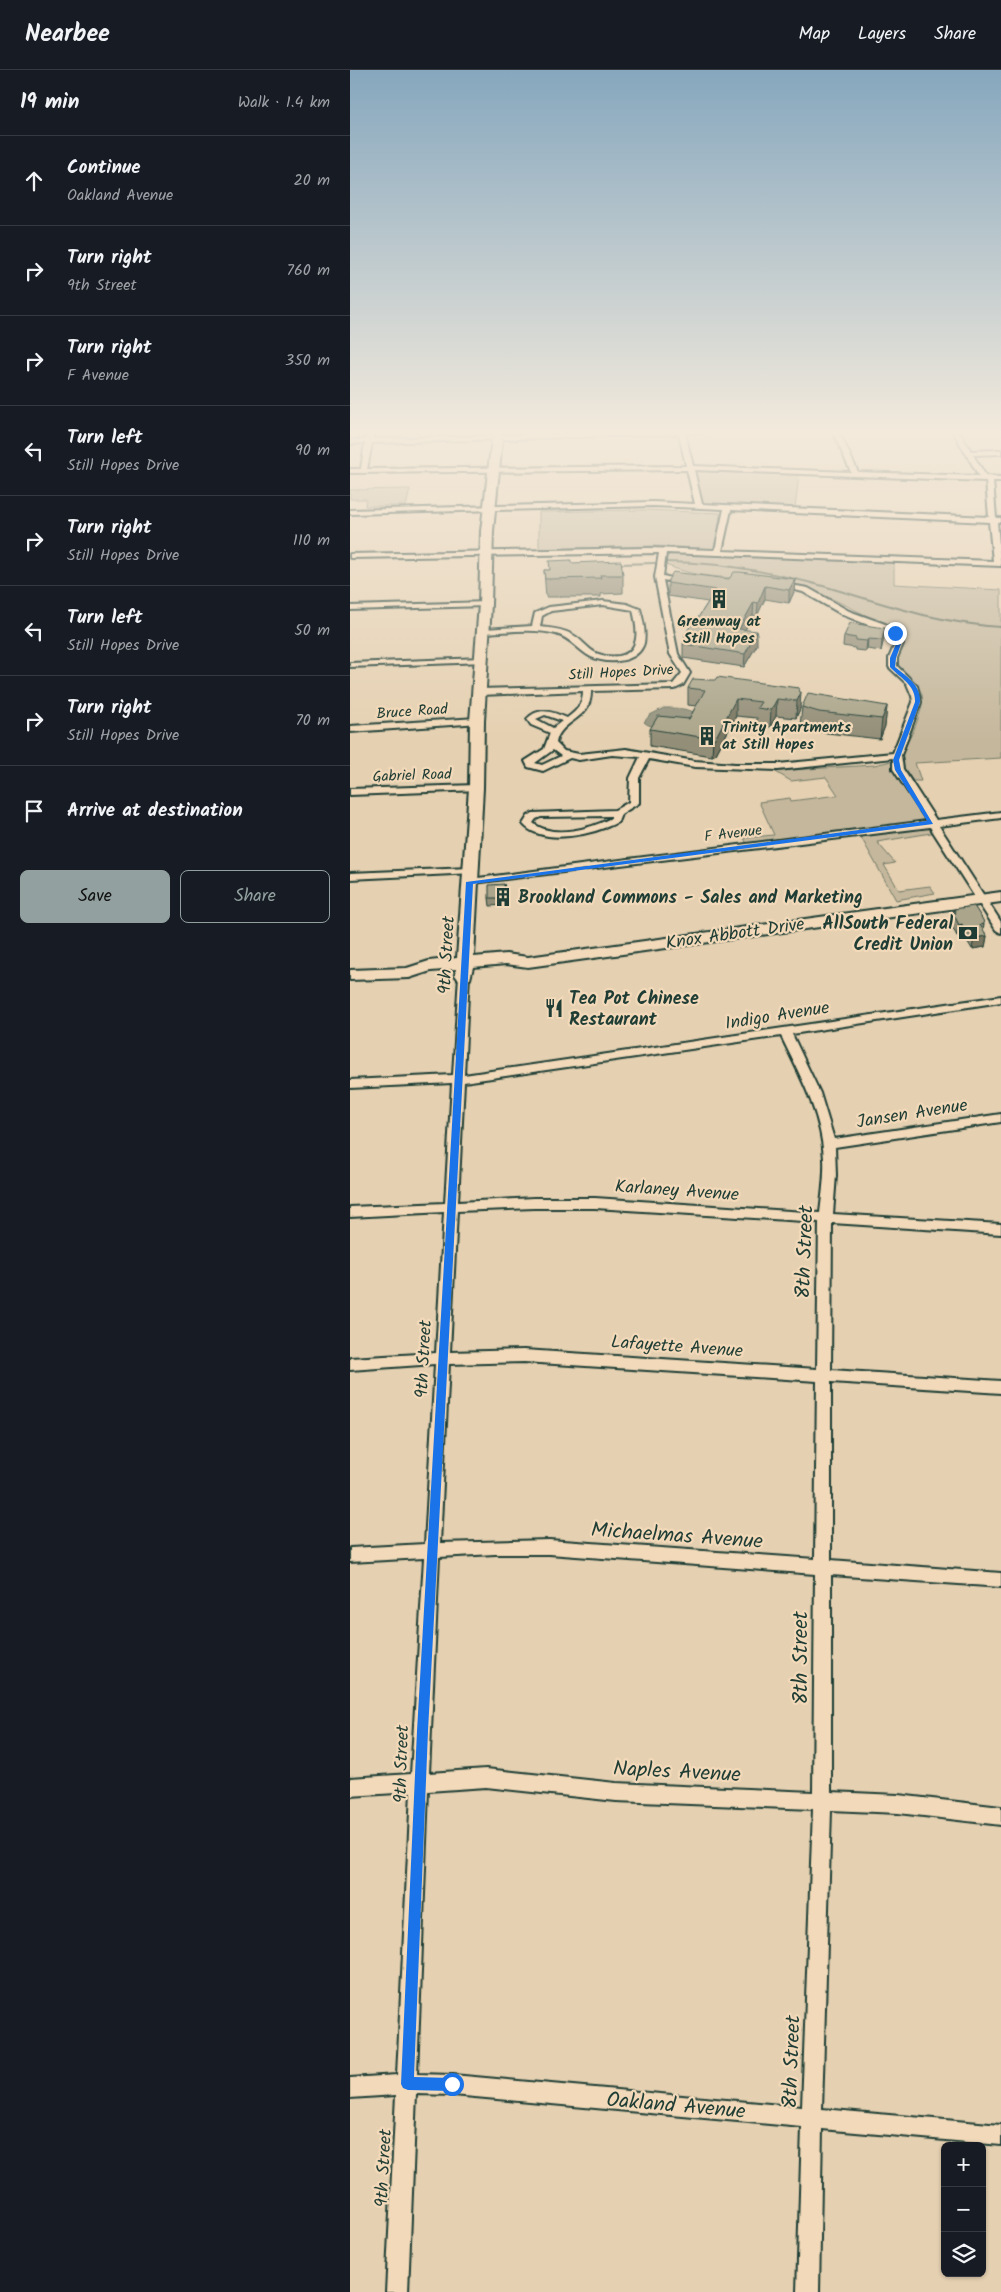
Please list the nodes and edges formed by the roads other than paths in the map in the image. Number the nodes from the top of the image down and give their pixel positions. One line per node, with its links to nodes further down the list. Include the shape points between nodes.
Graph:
1 (488, 534): 6 (main road, 9th Street)
2 (722, 534): 5 (street)
3 (998, 534): 8 (street)
4 (663, 550): 5 (street); 6 (street); 9 (street, Still Hopes Drive)
5 (718, 552): 8 (street)
6 (487, 554): 7 (street); 12 (main road, 9th Street)
7 (350, 556)
8 (999, 564)
9 (659, 577): 10 (street); 18 (street, Still Hopes Drive, via 674,654 686,677 675,686)
10 (697, 584)
11 (770, 584): 27 (street, via 805,590 846,614 895,633 899,644 893,667 913,685 918,696)
12 (485, 604): 13 (street); 15 (main road, 9th Street)
13 (350, 608)
14 (536, 630): 14 (street, via 565,634 575,638 590,654 611,659 630,655 640,641 636,609 615,603 549,609 538,616); 15 (street)
15 (484, 631): 16 (main road, 9th Street)
16 (482, 660): 17 (street); 19 (main road, 9th Street)
17 (350, 665)
18 (587, 689): 19 (street, Still Hopes Drive); 21 (street, via 586,704)
19 (480, 692): 20 (main road, 9th Street)
20 (477, 721): 22 (street, Bruce Road); 28 (main road, 9th Street)
21 (569, 722): 23 (street); 23 (street, via 544,712 535,714 531,719)
22 (350, 729)
23 (555, 732): 24 (street)
24 (551, 744): 26 (street); 26 (street, via 548,751 530,761 531,764 543,768)
25 (646, 755): 26 (street, via 612,752); 27 (street, via 695,764 778,767); 30 (street, via 640,760 634,780 634,803)
26 (569, 756)
27 (897, 756): 32 (street, via 898,770)
28 (476, 788): 29 (street, Gabriel Road); 34 (main road, 9th Street)
29 (350, 792)
30 (617, 813): 30 (street, via 615,820 606,826 588,831 540,832 528,824 529,819 541,814)
31 (1001, 815): 32 (street, F Avenue)
32 (931, 823): 34 (street, F Avenue); 36 (street)
33 (350, 876): 34 (street, F Avenue)
34 (470, 876): 38 (main road, 9th Street)
35 (1001, 897): 36 (main road, Knox Abbott Drive)
36 (982, 900): 37 (street); 38 (main road, Knox Abbott Drive, via 528,962 508,970)
37 (1001, 930)
38 (464, 970): 39 (main road, Knox Abbott Drive, via 428,977 409,972); 42 (street, 9th Street)
39 (350, 975)
40 (1001, 999): 41 (street, Indigo Avenue)
41 (786, 1032): 42 (street, Indigo Avenue); 45 (street, 8th Street, via 818,1100)
42 (459, 1079): 43 (street, Indigo Avenue); 46 (street, 9th Street)
43 (350, 1084)
44 (1001, 1118): 45 (street, Jansen Avenue)
45 (828, 1144): 48 (street, 8th Street)
46 (451, 1208): 47 (street, Karlaney Avenue); 48 (street, Karlaney Avenue, via 595,1202); 50 (street, 9th Street)
47 (350, 1212)
48 (826, 1218): 49 (street, Karlaney Avenue); 52 (street, 8th Street)
49 (1001, 1229)
50 (443, 1358): 51 (street, Lafayette Avenue); 52 (street, Lafayette Avenue, via 524,1356); 54 (street, 9th Street)
51 (350, 1364)
52 (825, 1375): 53 (street, Lafayette Avenue); 56 (street, 8th Street)
53 (1001, 1386)
54 (432, 1550): 55 (street, Michaelmas Avenue); 56 (street, Michaelmas Avenue, via 549,1547); 58 (street, 9th Street)
55 (350, 1555)
56 (823, 1567): 57 (street, Michaelmas Avenue); 60 (street, 8th Street)
57 (1001, 1580)
58 (421, 1782): 59 (street, Naples Avenue); 60 (street, Naples Avenue, via 486,1778 616,1792); 62 (street, 9th Street)
59 (350, 1787)
60 (822, 1801): 61 (street, Naples Avenue, via 898,1804); 64 (street, 8th Street)
61 (1001, 1816)
62 (408, 2084): 63 (street, Oakland Avenue); 64 (street, Oakland Avenue, via 452,2084); 66 (street, 9th Street)
63 (350, 2088)
64 (812, 2117): 65 (street, Oakland Avenue); 67 (street, 8th Street)
65 (1001, 2135)
66 (397, 2292)
67 (808, 2292)

